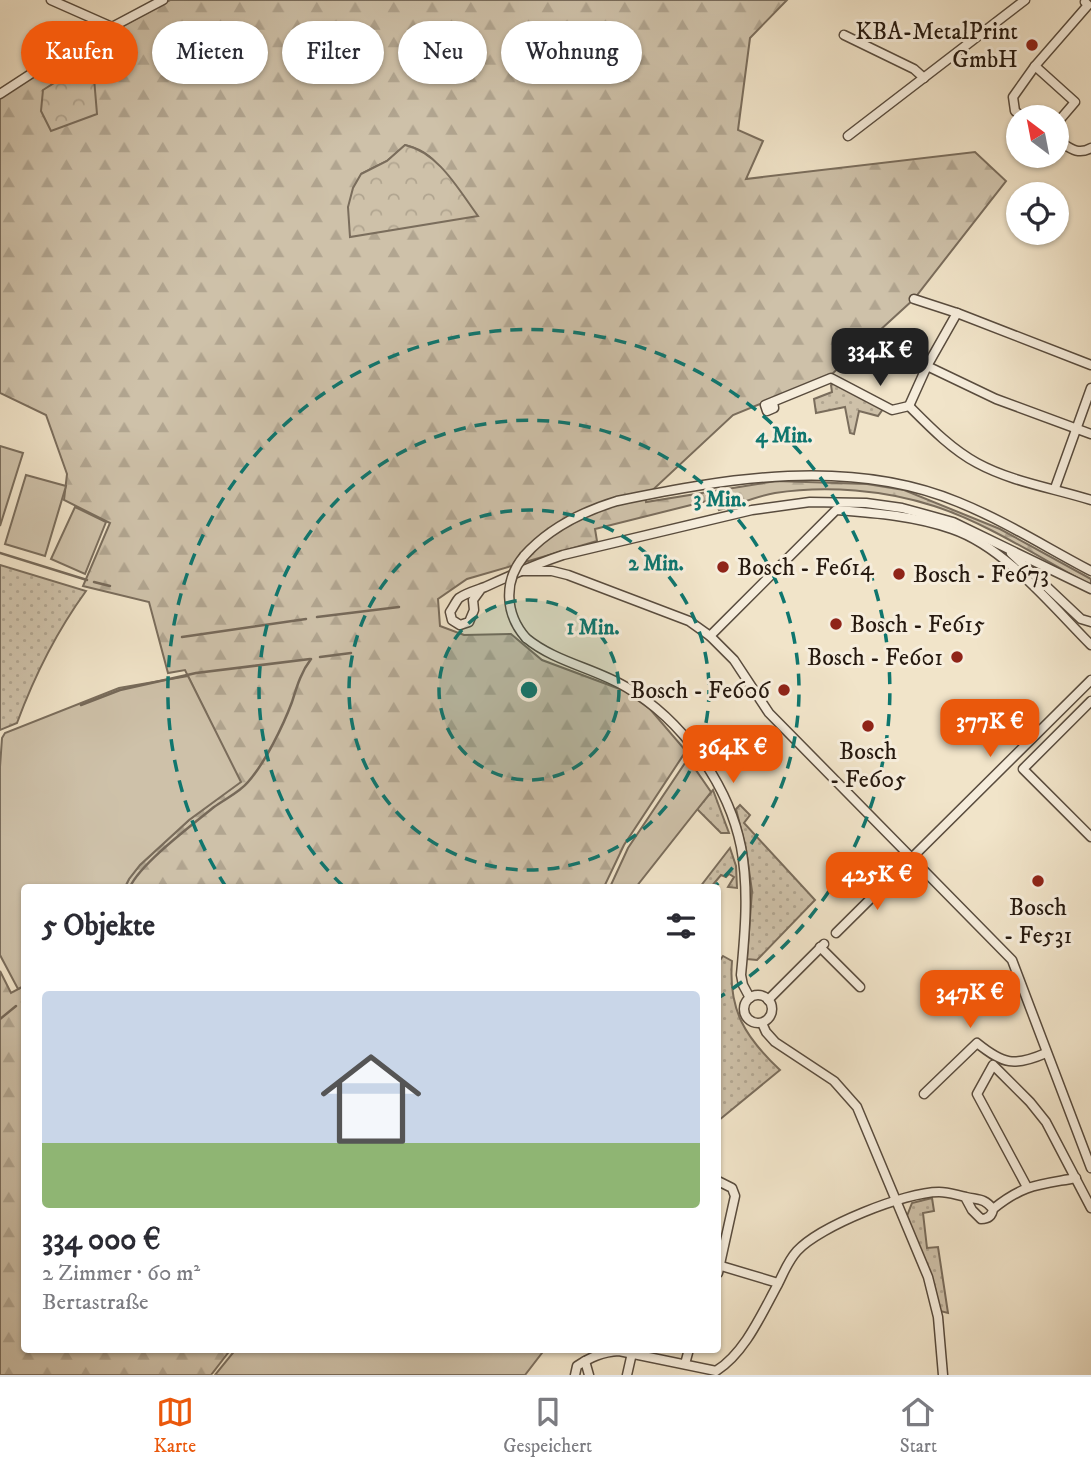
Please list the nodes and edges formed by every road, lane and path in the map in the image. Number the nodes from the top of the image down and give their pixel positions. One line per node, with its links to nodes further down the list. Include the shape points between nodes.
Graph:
1 (51, 0): 5 (street)
2 (163, 0): 6 (street)
3 (1025, 0): 9 (street)
4 (1085, 2): 8 (street, via 1088,5)
5 (98, 21)
6 (123, 21)
7 (844, 35): 9 (street)
8 (1035, 66): 12 (street, via 1013,97); 13 (street, via 1075,102)
9 (924, 78): 14 (street)
10 (21, 80): 11 (street)
11 (0, 94)
12 (1014, 105)
13 (1069, 109)
14 (848, 136)
15 (1069, 148): 16 (street, via 1085,152)
16 (1091, 148)
17 (914, 299): 18 (street)
18 (957, 313): 19 (street); 20 (street)
19 (1091, 365)
20 (927, 366): 23 (street); 24 (street, via 984,394)
21 (1091, 388): 24 (street)
22 (773, 402): 23 (street, via 831,378 892,410)
23 (909, 406): 26 (street, via 976,462 1041,488)
24 (1077, 429): 25 (street); 26 (street)
25 (1091, 434)
26 (1055, 488): 27 (street)
27 (1091, 500)
28 (998, 543): 29 (street); 31 (street, via 953,522 902,508 810,502 752,510 590,547); 32 (street)
29 (1056, 570): 32 (street, via 1045,573); 34 (street)
30 (1091, 571): 44 (street, bridge, via 956,501 884,481 818,475 781,476 617,501 560,525 524,556 509,591 514,619 526,638 548,654 598,672 638,694 671,722 709,770 729,810 741,849 745,891 741,975)
31 (521, 572): 33 (street); 36 (street, via 568,575 689,621)
32 (1045, 583): 35 (street, via 1080,619)
33 (481, 589): 33 (street, via 473,600 469,622 460,625 452,620 450,612 458,599)
34 (1091, 589)
35 (1091, 622)
36 (710, 636): 37 (street, via 836,510 895,515 954,529 995,552); 41 (street, via 734,660 769,713)
37 (1091, 645)
38 (1091, 680): 41 (street)
39 (1091, 701): 40 (street, via 1023,769)
40 (1091, 837)
41 (910, 858): 42 (street); 47 (street, via 1012,960)
42 (836, 933)
43 (860, 987): 45 (street, via 822,946)
44 (750, 998): 45 (street, via 759,995); 46 (street, via 744,1006 746,1016)
45 (768, 1000): 46 (street, via 772,1013)
46 (762, 1023): 56 (street, via 775,1042 834,1081 852,1099)
47 (1046, 1053): 48 (street, via 1005,1062 977,1043); 49 (street)
48 (923, 1094)
49 (1091, 1168)
50 (1076, 1178): 52 (street); 52 (street, via 1046,1122 993,1065 977,1094); 57 (street)
51 (721, 1182): 59 (street, via 732,1188 735,1196)
52 (1027, 1187): 53 (street)
53 (1010, 1195): 55 (street); 58 (street)
54 (965, 1197): 55 (street); 56 (street, via 937,1192); 58 (street, via 981,1219 987,1219)
55 (984, 1199): 58 (street)
56 (896, 1200): 61 (street, via 810,1239 793,1256); 71 (street, via 932,1291)
57 (1091, 1208)
58 (993, 1209)
59 (721, 1255)
60 (721, 1269): 61 (street)
61 (778, 1283): 67 (street, via 742,1346)
62 (605, 1353): 65 (street)
63 (632, 1353): 66 (street); 70 (street)
64 (688, 1353): 66 (street)
65 (585, 1361): 68 (street, via 575,1369); 69 (street)
66 (685, 1364): 67 (street)
67 (715, 1373)
68 (576, 1375)
69 (589, 1375)
70 (627, 1375)
71 (943, 1375)

